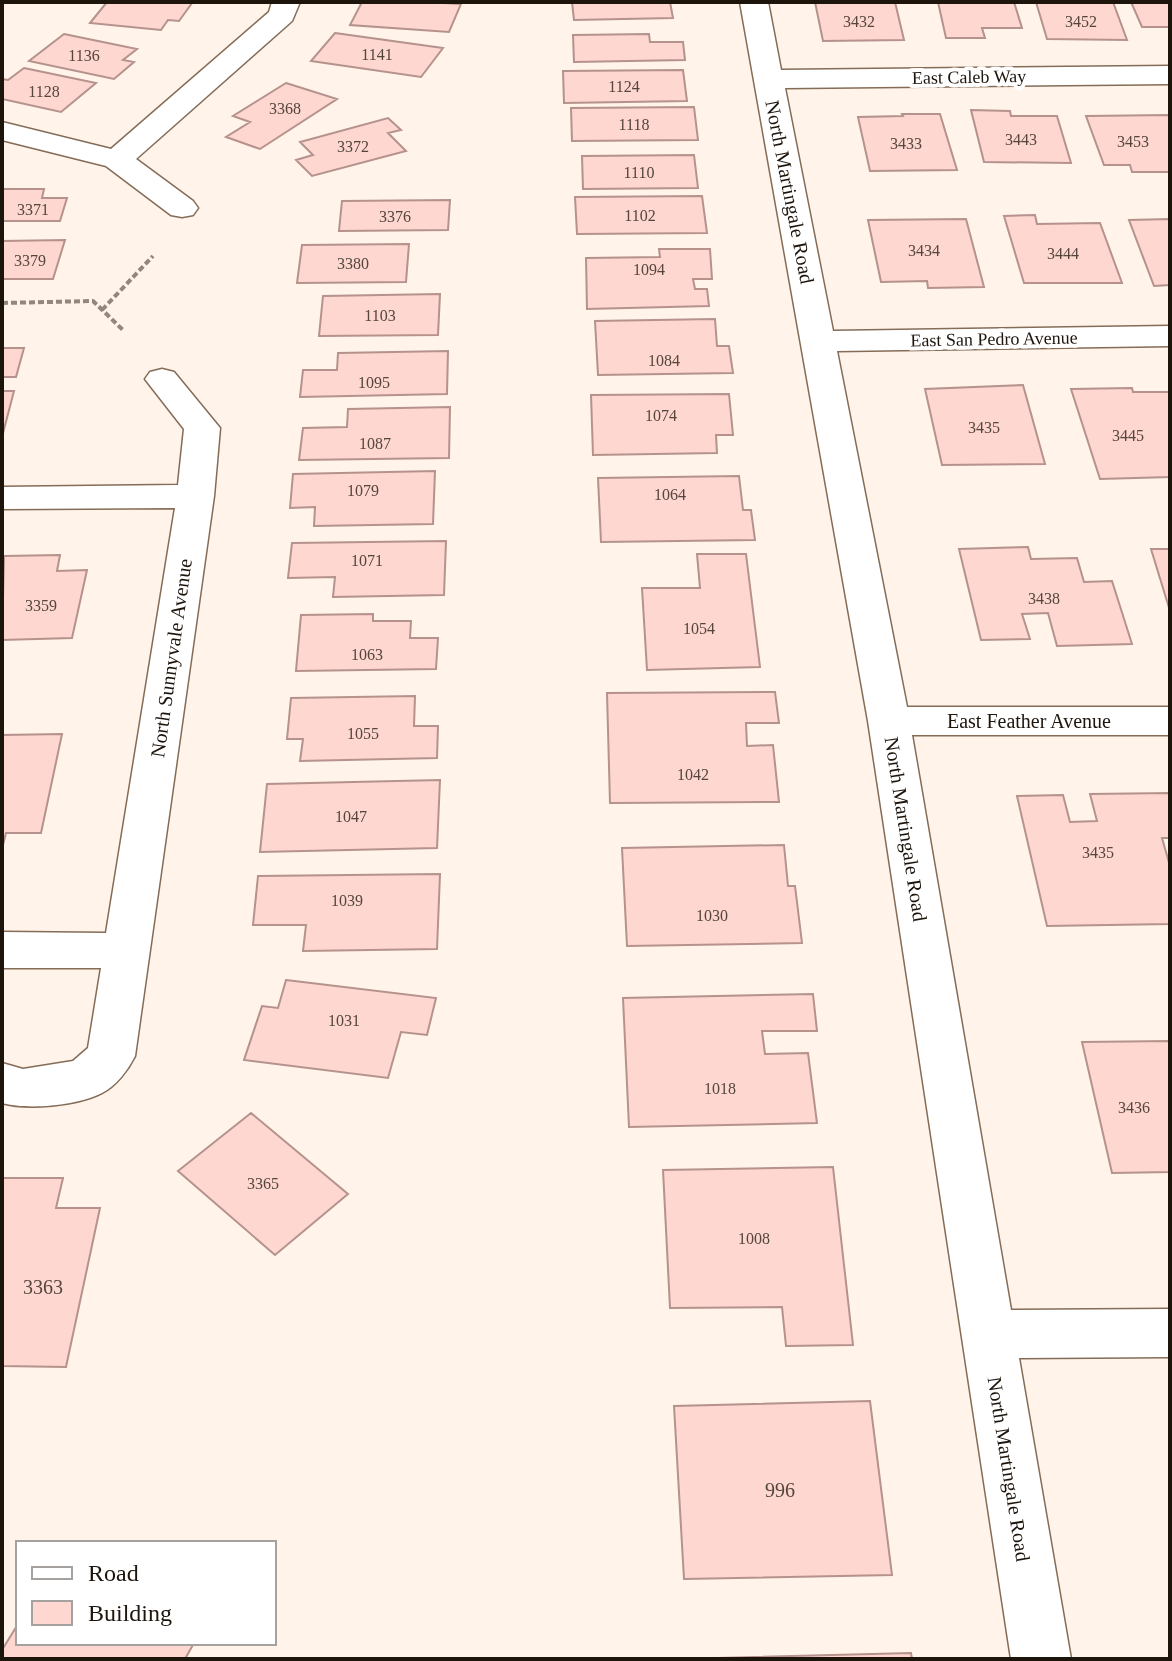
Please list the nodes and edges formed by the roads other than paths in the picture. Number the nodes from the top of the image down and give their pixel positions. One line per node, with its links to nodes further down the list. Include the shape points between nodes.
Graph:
1 (286, 2): 6 (street, via 282,15)
2 (754, 2): 4 (street, North Martingale Road)
3 (1170, 75): 4 (street, East Caleb Way)
4 (768, 79): 9 (street, North Martingale Road)
5 (2, 131): 6 (street)
6 (117, 160): 7 (street)
7 (182, 208)
8 (1170, 336): 9 (street, East San Pedro Avenue)
9 (818, 341): 13 (street, North Martingale Road)
10 (162, 379): 11 (street, North Sunnyvale Avenue, via 202,428)
11 (195, 496): 12 (street); 16 (street, North Sunnyvale Avenue)
12 (2, 498)
13 (889, 721): 14 (street, East Feather Avenue); 19 (street, North Martingale Road)
14 (1170, 721)
15 (2, 950): 16 (street)
16 (128, 951): 17 (street, North Sunnyvale Avenue, via 111,1056 86,1079 23,1089)
17 (2, 1083)
18 (1170, 1333): 19 (street)
19 (987, 1334): 20 (street, North Martingale Road)
20 (1041, 1659)

